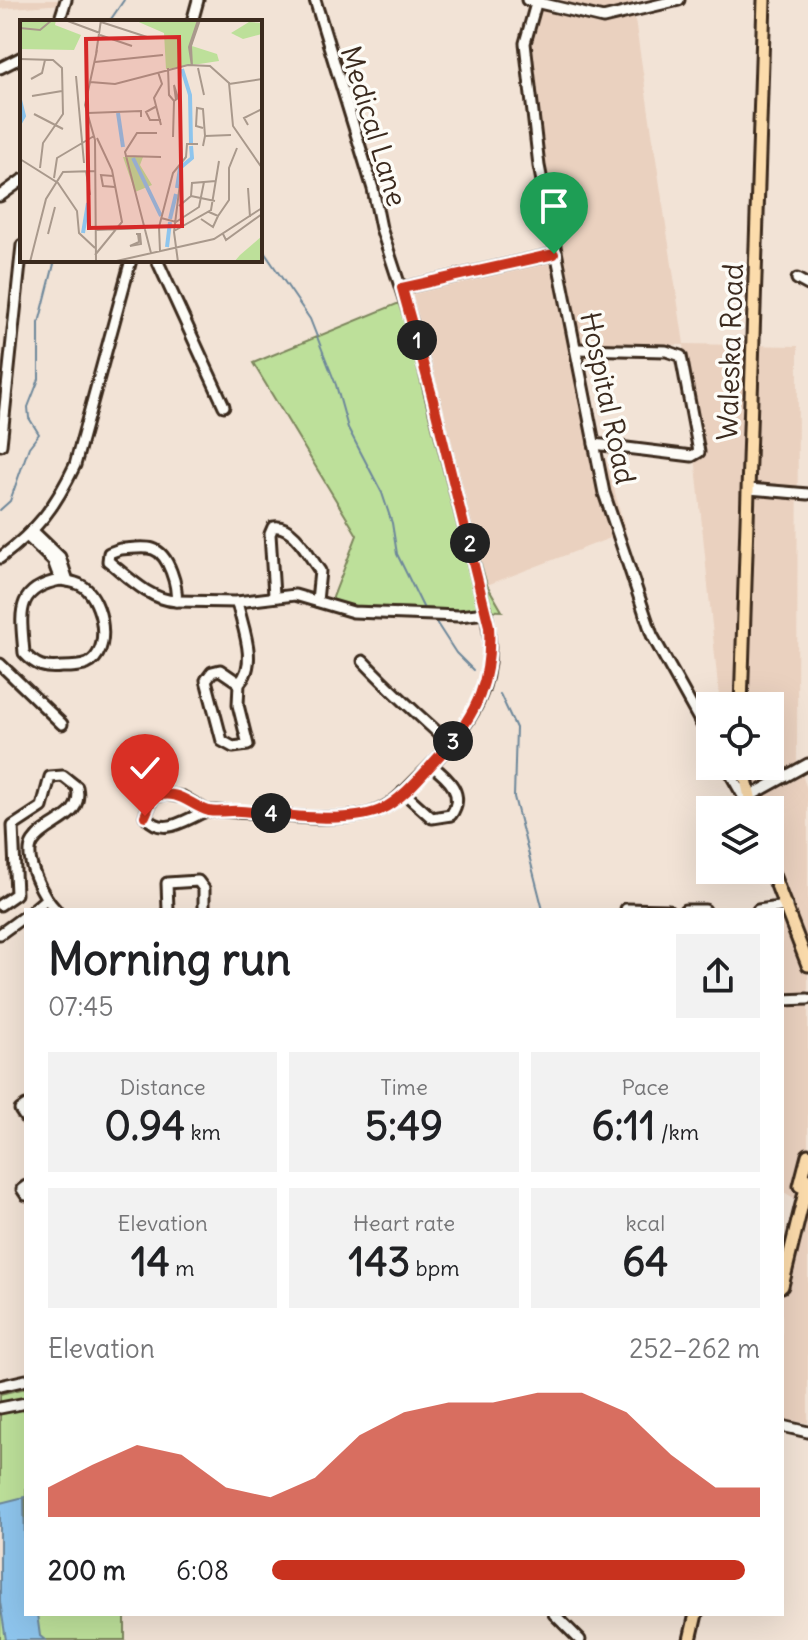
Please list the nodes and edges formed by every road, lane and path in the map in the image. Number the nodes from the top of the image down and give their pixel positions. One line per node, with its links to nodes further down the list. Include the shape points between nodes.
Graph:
1 (66, 0): 7 (street)
2 (198, 0): 8 (street)
3 (315, 0): 19 (street, Medical Lane)
4 (679, 0): 6 (street, via 603,18)
5 (764, 0): 24 (main road, Waleska Road)
6 (533, 1): 13 (street, Hospital Road, via 525,43)
7 (60, 20)
8 (193, 20)
9 (20, 58): 10 (street)
10 (0, 68)
11 (20, 181): 12 (street)
12 (0, 196)
13 (554, 254): 19 (street); 20 (street, Hospital Road)
14 (20, 262): 23 (street)
15 (130, 262): 26 (street, via 75,465)
16 (158, 262): 21 (street)
17 (797, 279): 18 (street)
18 (808, 285)
19 (402, 288): 33 (street, Medical Lane)
20 (576, 349): 22 (street, Hospital Road); 22 (street, via 681,356 699,452 692,456)
21 (224, 406)
22 (594, 444): 38 (street, Hospital Road, via 639,605)
23 (1, 445)
24 (749, 489): 25 (street); 37 (main road, Waleska Road)
25 (808, 494)
26 (31, 535): 27 (street); 28 (street, via 60,557)
27 (0, 558)
28 (64, 580): 28 (street, via 40,584 21,609 24,653 47,668 86,665 95,659 101,643 97,603 84,587)
29 (274, 595): 31 (street); 31 (street, via 270,534 280,525 289,529 320,571); 32 (street)
30 (176, 601): 30 (street, via 164,601 139,586 108,561 109,553 152,549 162,554 178,591); 32 (street)
31 (317, 601): 33 (street, via 353,612)
32 (237, 602): 36 (street, via 249,661)
33 (486, 613): 40 (street, Medical Lane, via 491,649 485,688)
34 (363, 661): 40 (street)
35 (0, 664): 39 (street)
36 (239, 683): 36 (street, via 220,670 206,680 222,741 233,747 248,745 238,705)
37 (742, 692)
38 (696, 713)
39 (62, 724)
40 (450, 744): 42 (street, Medical Lane)
41 (808, 764): 45 (street)
42 (431, 765): 44 (street, Medical Lane); 44 (street, via 456,790 451,815 432,818)
43 (746, 780): 45 (main road)
44 (403, 792): 46 (street, Medical Lane, via 381,810 355,816)
45 (750, 796)
46 (207, 811): 46 (street, via 166,794 153,797 145,816 162,828)
47 (777, 884): 50 (main road)
48 (46, 899): 49 (street, via 31,849 76,806 77,787 63,776 50,777 42,807 13,826 16,894); 51 (street); 52 (street)
49 (0, 905)
50 (787, 906): 55 (street); 58 (main road)
51 (35, 908)
52 (54, 908)
53 (168, 908): 54 (street, via 167,883 198,881 204,889)
54 (204, 908)
55 (772, 908)
56 (24, 916): 57 (street)
57 (0, 934)
58 (808, 965)
59 (808, 999): 60 (street)
60 (784, 1000)
61 (808, 1155): 63 (main road)
62 (808, 1180): 64 (main road)
63 (784, 1243): 64 (main road)
64 (784, 1260)
65 (24, 1380): 66 (street)
66 (0, 1386)
67 (24, 1403): 68 (street)
68 (0, 1408)
69 (784, 1426): 70 (street)
70 (808, 1432)
71 (556, 1616): 73 (street)
72 (696, 1616): 74 (main road)
73 (580, 1640)
74 (690, 1640)

